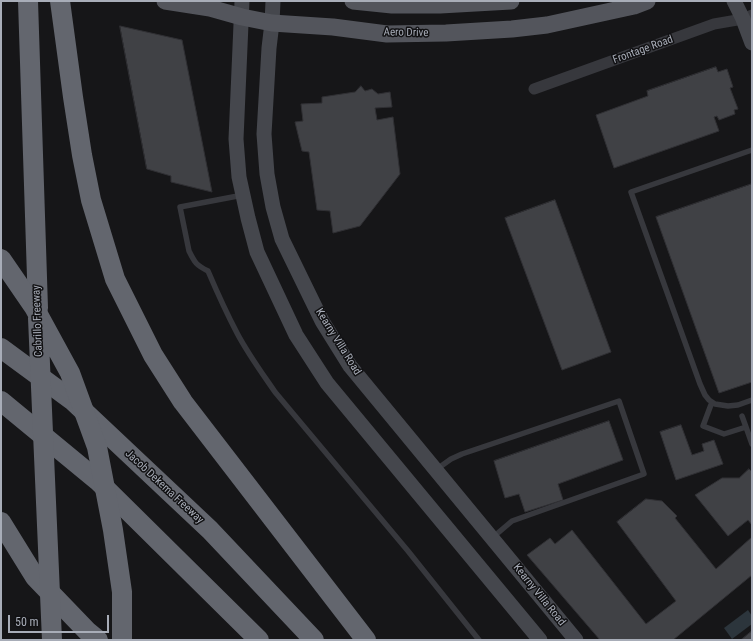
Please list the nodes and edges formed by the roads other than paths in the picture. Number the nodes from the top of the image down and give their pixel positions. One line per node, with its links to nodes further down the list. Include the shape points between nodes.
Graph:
1 (28, 1): 27 (highway, Cabrillo Freeway, bridge)
2 (60, 1): 32 (highway, via 82,155 91,200 115,279 153,355 183,402)
3 (165, 1): 9 (main road, Aero Drive, via 210,8)
4 (273, 1): 11 (main road, Kearny Villa Road)
5 (353, 1): 6 (main road, via 392,6)
6 (511, 1)
7 (647, 1): 11 (main road, Aero Drive, via 547,25 446,33 387,34)
8 (734, 1): 10 (main road)
9 (242, 9): 11 (main road, Aero Drive); 15 (main road, via 236,139)
10 (748, 17): 12 (main road); 13 (street, Frontage Road, via 714,24)
11 (272, 23): 24 (main road, Kearny Villa Road, via 264,134 272,199 282,239 322,321 350,366)
12 (752, 43)
13 (534, 89)
14 (752, 150): 20 (lane, via 631,192 700,384)
15 (243, 195): 33 (lane, via 180,207 192,258 208,271 238,334 275,392); 34 (main road, via 257,252 296,335 327,383)
16 (1, 259): 29 (highway, bridge, via 34,307 70,373 97,447 122,592)
17 (1, 348): 31 (highway, Jacob Dekema Freeway, via 73,401 210,530)
18 (752, 400): 20 (lane, via 728,406)
19 (1, 401): 30 (highway, via 98,481)
20 (712, 402): 22 (lane, via 703,426 724,434)
21 (742, 416): 22 (lane)
22 (746, 427): 23 (lane)
23 (752, 444)
24 (436, 470): 26 (main road, Kearny Villa Road); 26 (lane, via 462,454 619,401 644,474 512,521)
25 (1, 522): 28 (highway, via 35,577)
26 (492, 538): 35 (main road, Kearny Villa Road)
27 (52, 640)
28 (98, 640)
29 (122, 640)
30 (259, 640)
31 (314, 640)
32 (366, 640)
33 (479, 640)
34 (540, 640)
35 (576, 640)

